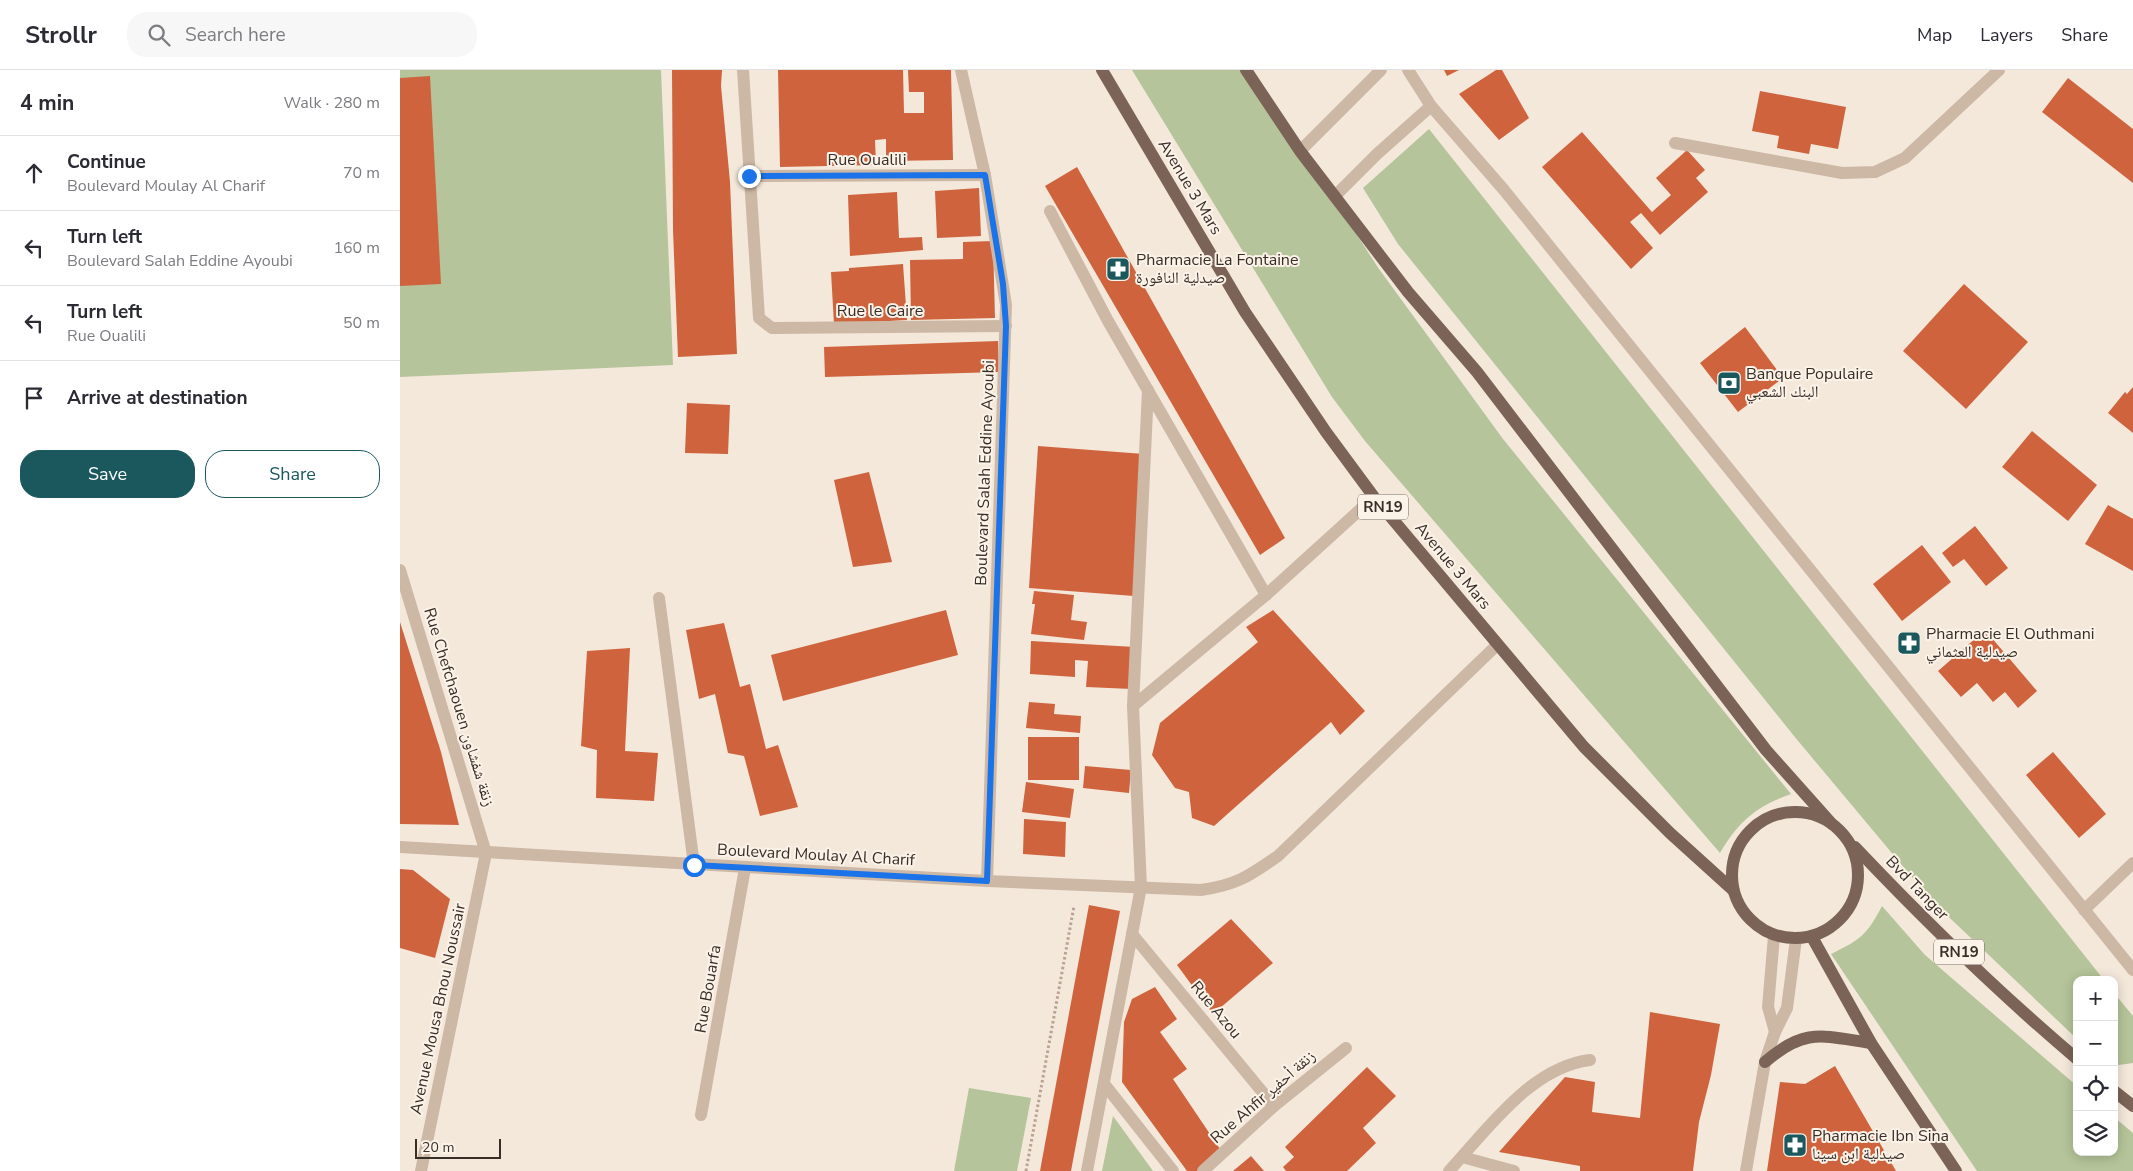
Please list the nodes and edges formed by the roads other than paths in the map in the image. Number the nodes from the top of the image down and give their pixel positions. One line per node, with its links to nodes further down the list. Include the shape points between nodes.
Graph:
1 (744, 70): 12 (street)
2 (961, 70): 11 (street, Boulevard Salah Eddine Ayoubi)
3 (1102, 70): 17 (main road, Avenue 3 Mars / RN19, via 1245,312)
4 (1246, 70): 10 (main road, RN19)
5 (1381, 70): 10 (street)
6 (1408, 70): 8 (street)
7 (1999, 70): 9 (street, via 1905,158 1876,172 1842,172)
8 (1431, 106): 13 (street); 33 (street, via 1504,190)
9 (1676, 143)
10 (1300, 151): 13 (main road, RN19)
11 (985, 175): 12 (street, Rue Oualili); 15 (street, Boulevard Salah Eddine Ayoubi, via 1004,291)
12 (749, 176): 15 (street, Rue le Caire, via 759,318 772,328)
13 (1334, 196): 23 (main road, RN19, via 1408,292 1477,372 1766,750)
14 (1050, 210): 16 (street, via 1108,322)
15 (1006, 326): 30 (street, Boulevard Salah Eddine Ayoubi)
16 (1148, 390): 19 (street); 22 (street)
17 (1374, 497): 19 (street); 21 (main road, Avenue 3 Mars / RN19)
18 (400, 570): 26 (street, Rue Chefchaouen زنقة شفشاون)
19 (1266, 595): 22 (street)
20 (659, 598): 28 (street)
21 (1497, 645): 31 (street, Boulevard Moulay Al Charif, via 1278,856 1227,887 1201,890); 32 (main road, Avenue 3 Mars / RN19, via 1584,747 1670,834)
22 (1133, 706): 31 (street)
23 (1832, 823): 24 (main road, RN19); 32 (main road, RN19, via 1814,814 1795,811 1776,814 1759,822 1745,836 1736,852)
24 (1847, 839): 36 (main road, RN19, via 1857,861 1858,885 1850,908 1834,926); 42 (main road, Bvd Tanger / RN19, via 1997,990)
25 (400, 847): 26 (street, Boulevard Moulay Al Charif)
26 (486, 853): 28 (street, Boulevard Moulay Al Charif); 51 (street, Avenue Mousa Bnou Noussair)
27 (2133, 863): 33 (street)
28 (694, 865): 29 (street, Boulevard Moulay Al Charif)
29 (746, 868): 30 (street, Boulevard Moulay Al Charif); 49 (street, Rue Bouarfa)
30 (987, 881): 31 (street, Boulevard Moulay Al Charif)
31 (1141, 887): 34 (street)
32 (1733, 890): 35 (main road, RN19, via 1744,913 1757,927)
33 (2084, 910): 38 (street)
34 (1132, 934): 45 (street); 47 (street, Rue Azou)
35 (1774, 936): 37 (main road, RN19); 39 (street, via 1768,1007)
36 (1812, 937): 37 (main road, RN19); 40 (main road)
37 (1796, 939): 39 (street, via 1787,1008)
38 (2133, 970)
39 (1774, 1032): 44 (street)
40 (1871, 1042): 44 (main road, via 1812,1036 1783,1046); 58 (main road)
41 (1346, 1048): 47 (street, Rue Ahfir زنقة أحفير)
42 (2073, 1056)
43 (1590, 1060): 50 (street, via 1557,1068 1526,1089)
44 (1765, 1062): 57 (street)
45 (1104, 1085): 52 (street); 53 (street)
46 (2118, 1094): 48 (main road)
47 (1274, 1106): 54 (street, Rue Ahfir زنقة أحفير)
48 (2133, 1106)
49 (701, 1115)
50 (1462, 1157): 55 (street); 56 (street)
51 (421, 1171)
52 (1087, 1171)
53 (1173, 1171)
54 (1204, 1171)
55 (1449, 1171)
56 (1514, 1171)
57 (1746, 1171)
58 (1956, 1171)

